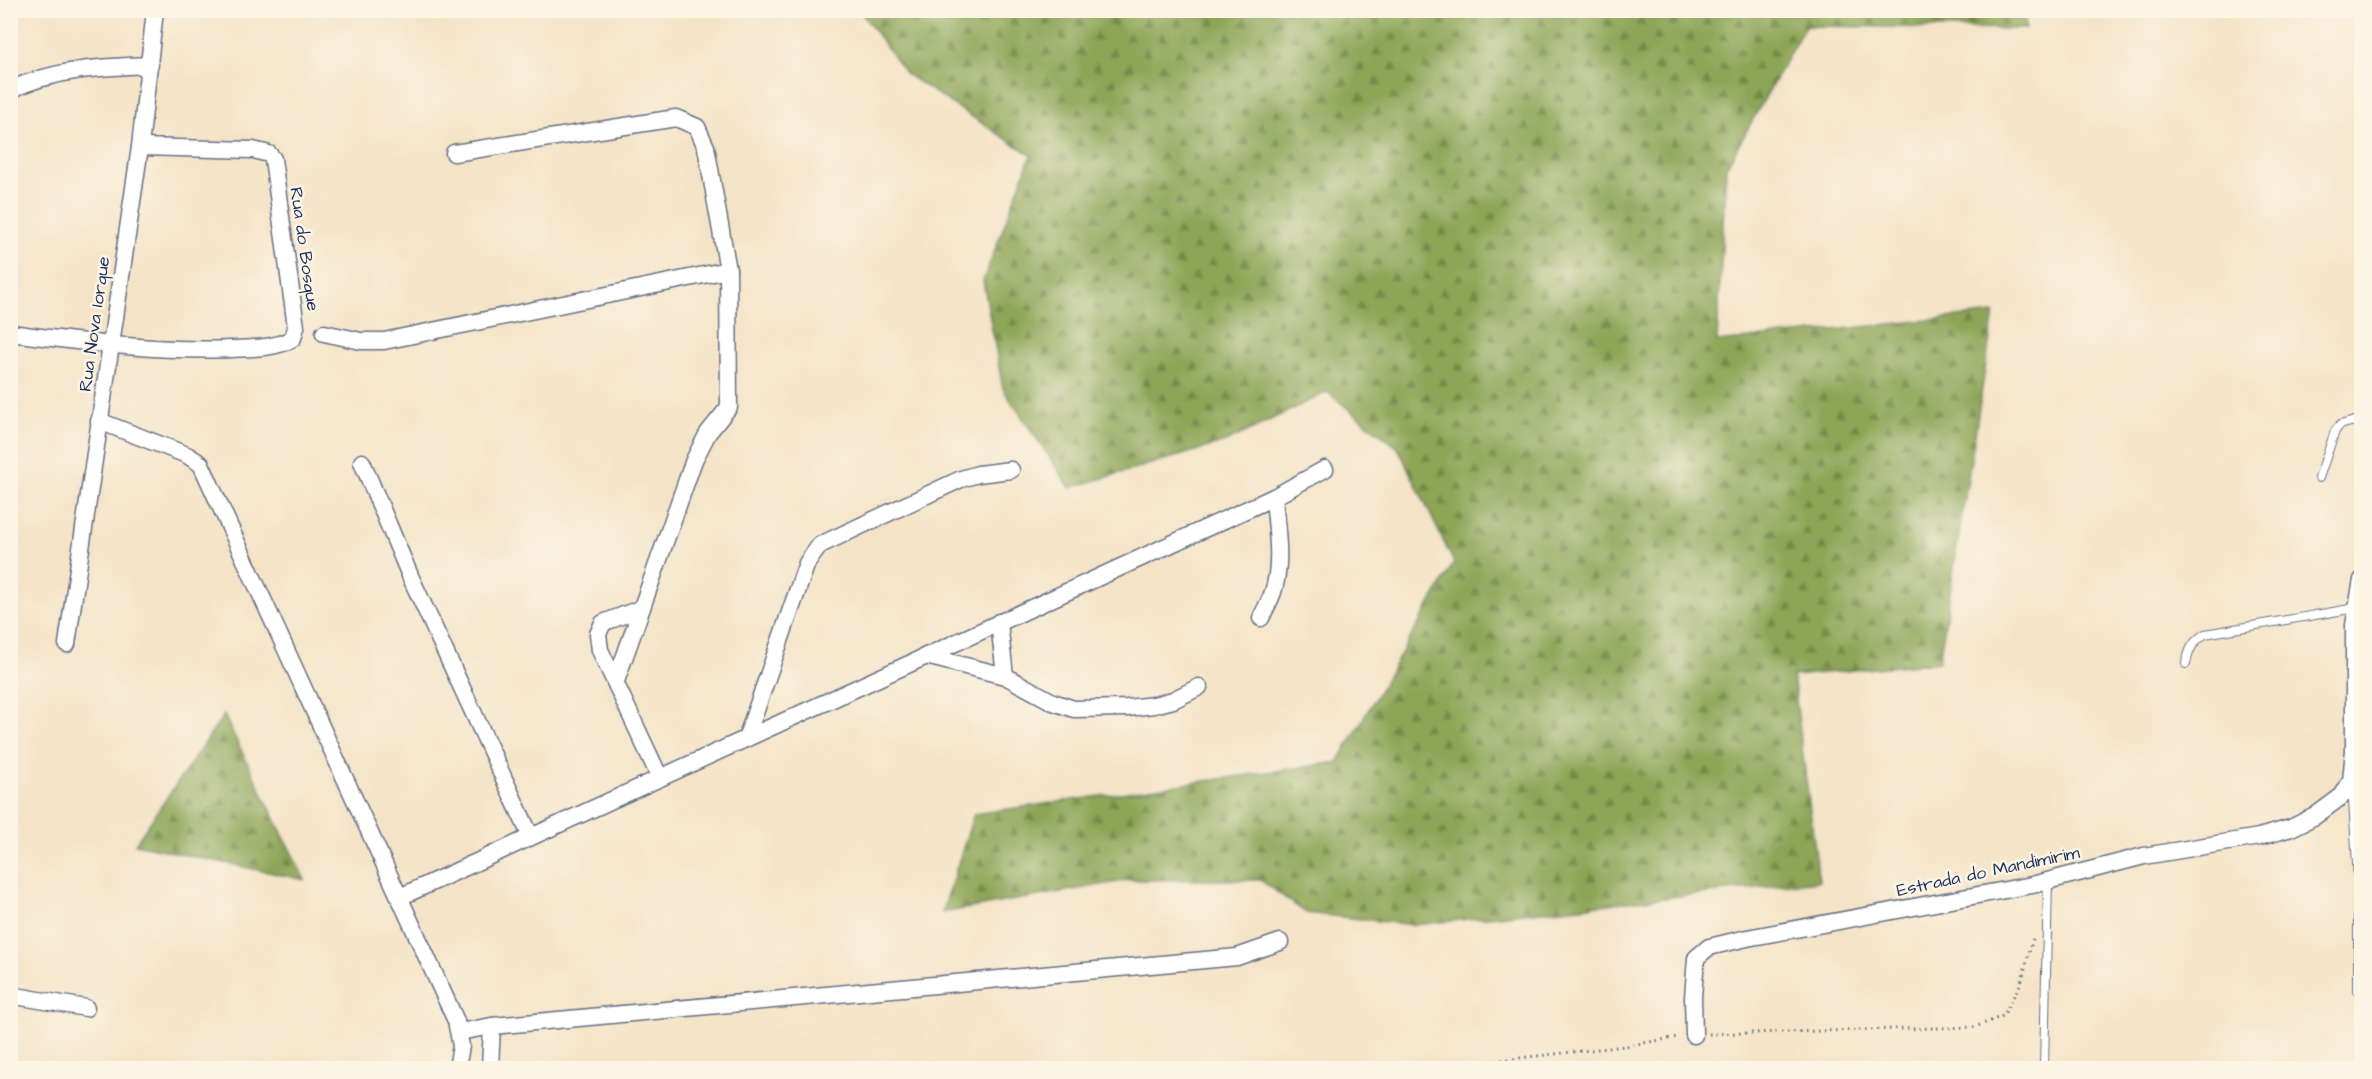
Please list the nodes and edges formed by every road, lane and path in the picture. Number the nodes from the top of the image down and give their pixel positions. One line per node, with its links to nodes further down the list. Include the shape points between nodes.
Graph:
1 (155, 10): 2 (street, Rua Nova Iorque)
2 (150, 65): 3 (street, via 66,71); 4 (street, Rua Nova Iorque)
3 (10, 90)
4 (140, 147): 9 (street, Rua Nova Iorque); 9 (street, Rua do Bosque, via 253,150 269,154 273,159 297,327 288,341 246,349)
5 (454, 153): 6 (street, via 676,118 697,127 706,147)
6 (728, 270): 8 (street, via 384,341 361,341); 18 (street, via 729,407 708,433 694,460)
7 (10, 333): 9 (street, Rua do Bosque)
8 (324, 333)
9 (110, 346): 11 (street, Rua Nova Iorque)
10 (2361, 419): 15 (lane, via 2340,425 2335,431)
11 (99, 421): 22 (street, Rua Nova Iorque); 33 (street, via 201,464)
12 (362, 462): 31 (street)
13 (1325, 469): 16 (street)
14 (1011, 470): 28 (street, via 962,479 820,545 807,563)
15 (2319, 478)
16 (1274, 497): 20 (street, via 1278,558 1273,591); 21 (street)
17 (2361, 580): 19 (street)
18 (642, 608): 26 (street); 26 (street, via 603,623 599,629 600,650)
19 (2356, 608): 24 (lane, via 2205,634 2194,642); 30 (street)
20 (1261, 618)
21 (999, 622): 23 (street); 25 (street)
22 (68, 644)
23 (926, 656): 25 (street); 28 (street)
24 (2186, 664)
25 (1005, 676): 27 (street, via 1074,709 1154,705)
26 (616, 681): 29 (street)
27 (1199, 687)
28 (746, 739): 29 (street)
29 (660, 778): 31 (street)
30 (2351, 781): 32 (street, Estrada do Mandimirim, via 2330,806 2291,828 2144,856); 36 (lane, via 2358,870)
31 (531, 837): 33 (street)
32 (2048, 881): 41 (street, Estrada do Mandimirim, via 1709,947 1696,958); 45 (lane)
33 (400, 897): 40 (street)
34 (2032, 938): 41 (path, via 2021,983 2003,1016 1975,1027)
35 (1280, 942): 39 (street, via 1237,957)
36 (2358, 990)
37 (10, 995): 38 (street)
38 (86, 1008)
39 (492, 1026): 40 (street); 43 (street)
40 (459, 1032): 42 (street)
41 (1694, 1035): 44 (path)
42 (457, 1068)
43 (490, 1068)
44 (1430, 1068)
45 (2044, 1068)

